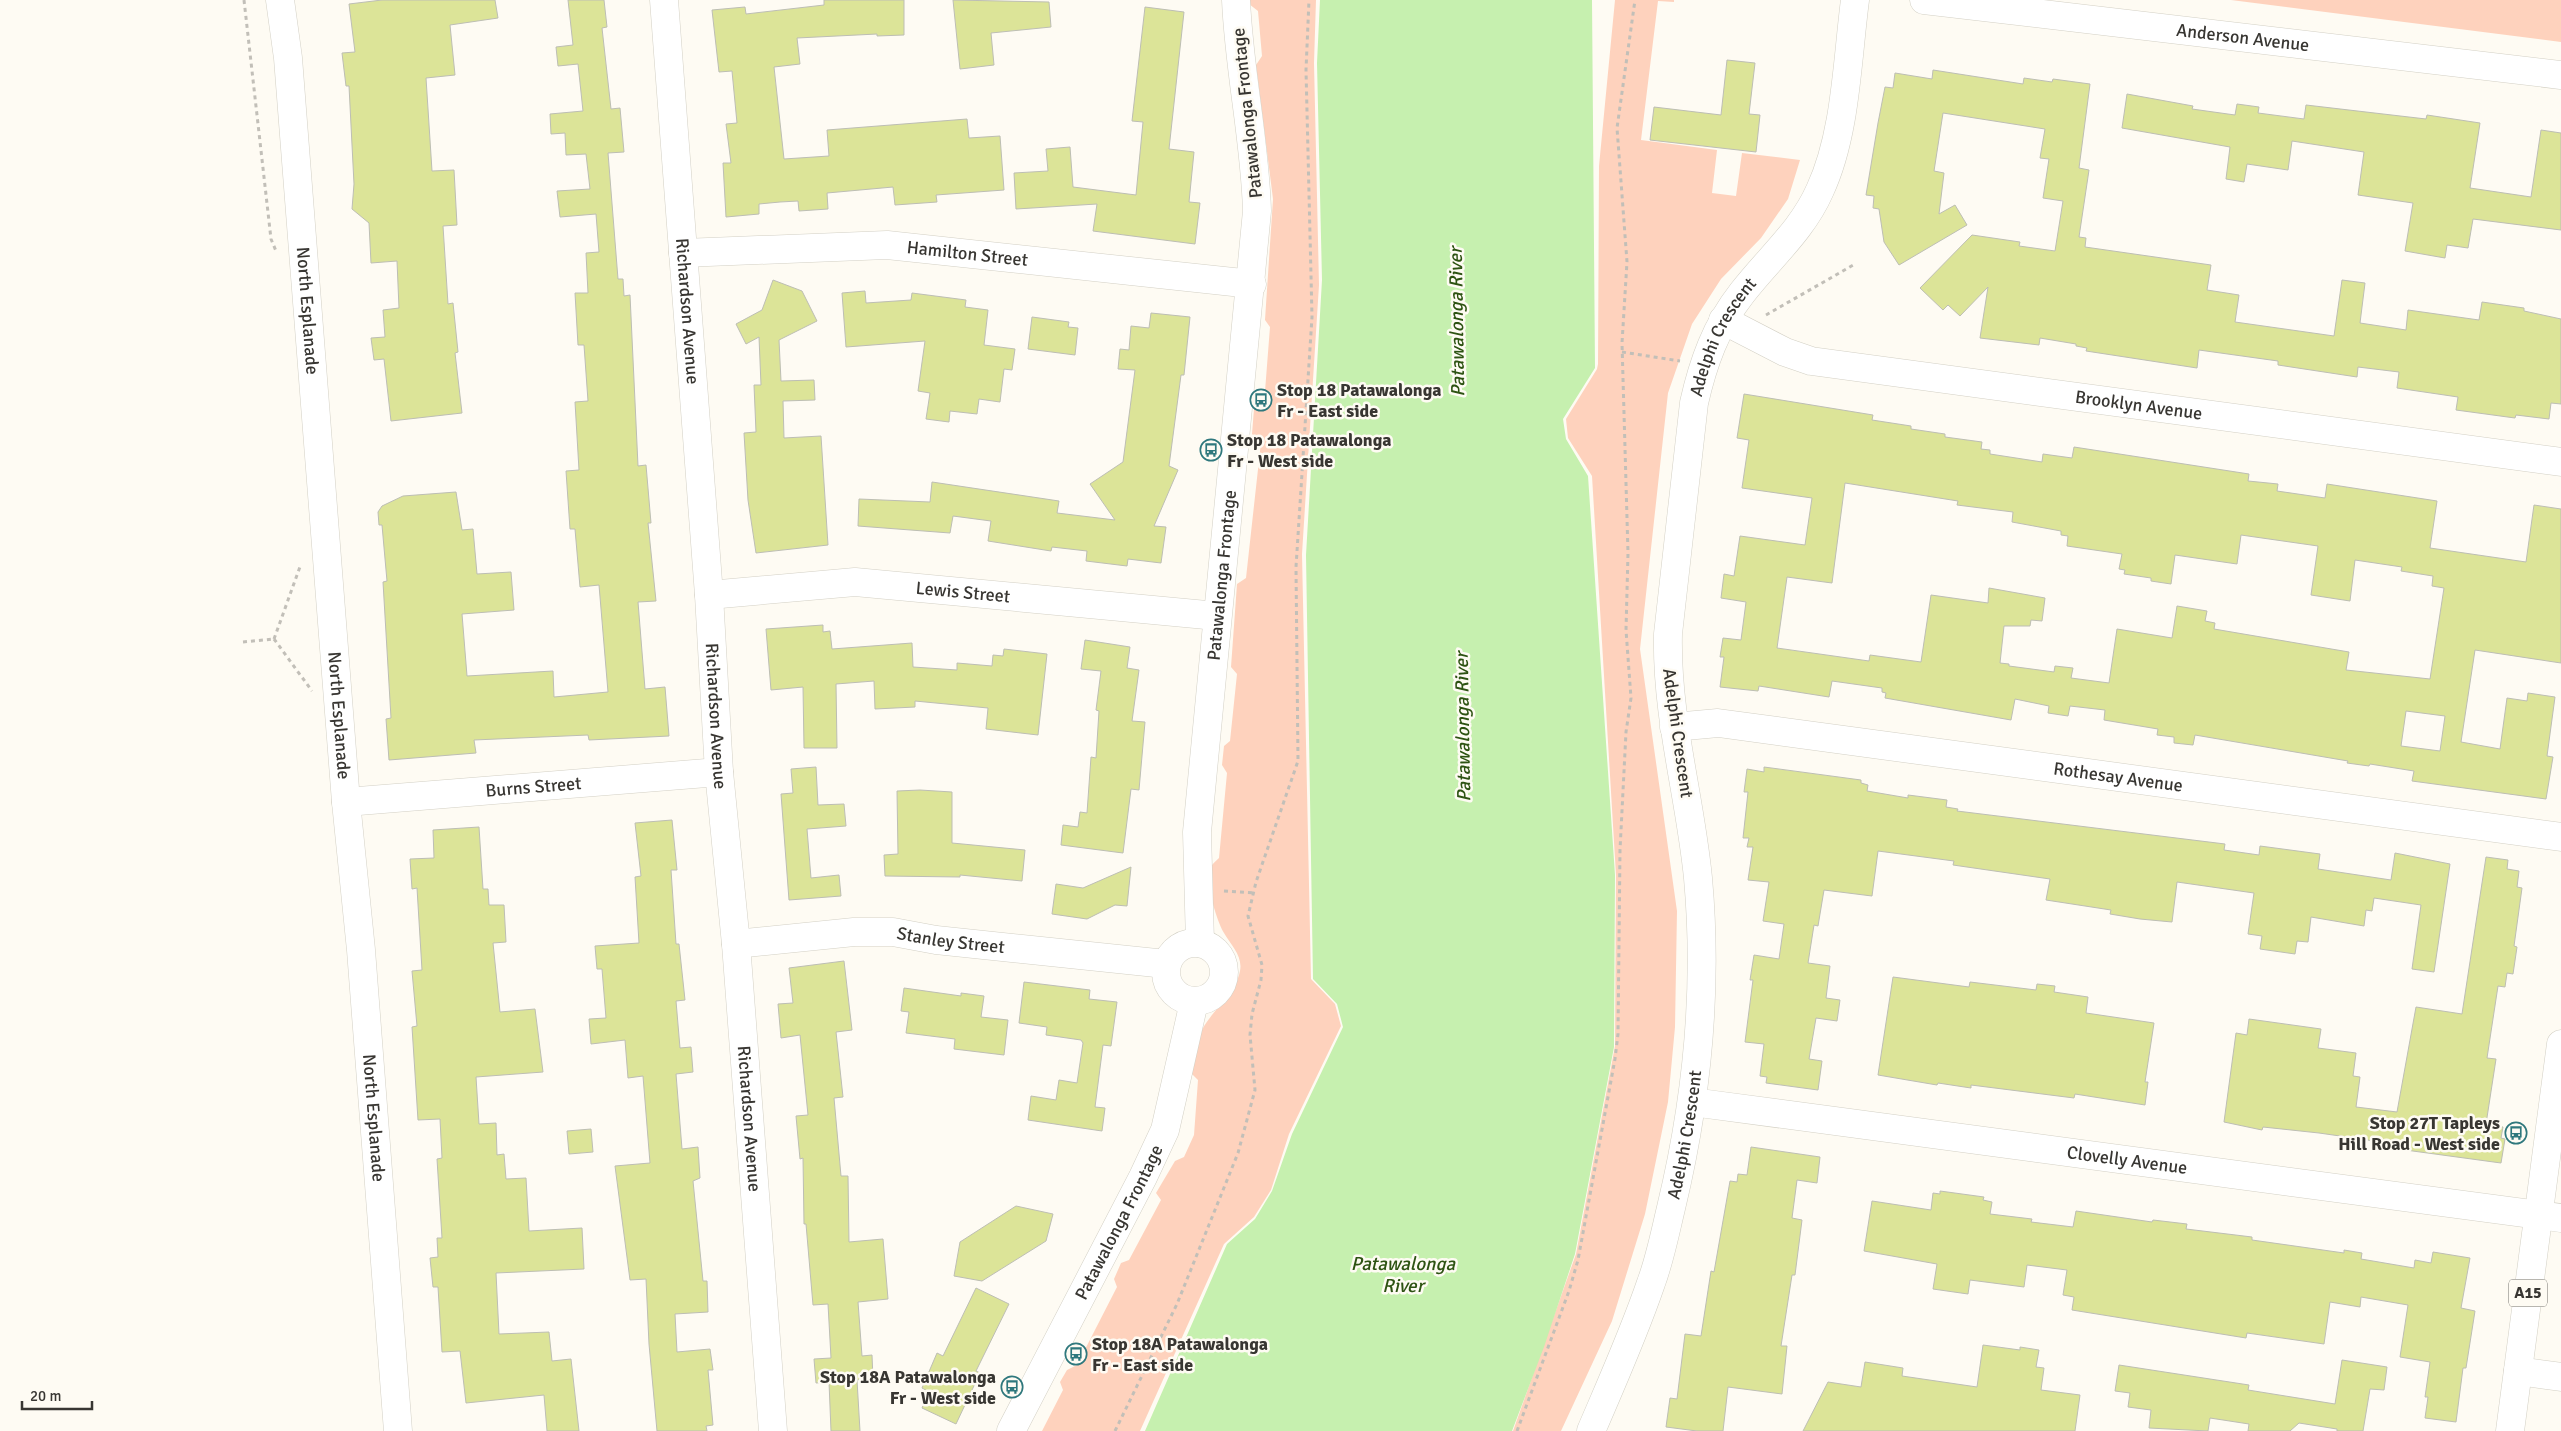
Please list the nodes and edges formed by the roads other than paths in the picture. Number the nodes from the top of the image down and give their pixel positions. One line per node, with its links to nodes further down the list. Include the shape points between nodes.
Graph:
1 (280, 0): 15 (street, North Esplanade, via 288,58)
2 (664, 0): 7 (street, Richardson Avenue)
3 (1236, 0): 8 (street, Patawalonga Frontage, via 1237,30 1256,166 1257,211)
4 (1855, 0): 9 (street, Adelphi Crescent, via 1840,124 1832,160 1820,190 1804,219 1742,292)
5 (1924, 0): 6 (street, Anderson Avenue)
6 (2561, 75)
7 (683, 253): 8 (street, Hamilton Street, via 887,245); 11 (street, Richardson Avenue)
8 (1252, 284): 12 (street, Patawalonga Frontage)
9 (1723, 320): 10 (street, Brooklyn Avenue, via 1785,352 1812,361); 13 (street, Adelphi Crescent, via 1702,369 1694,403 1668,634 1669,692)
10 (2561, 462)
11 (710, 595): 12 (street, Lewis Street, via 855,582); 14 (street, Richardson Avenue)
12 (1217, 616): 17 (street, Patawalonga Frontage, via 1197,832)
13 (1674, 727): 16 (street, Rothesay Avenue, via 1718,723); 22 (street, Adelphi Crescent, via 1692,823 1701,930 1699,1034)
14 (719, 772): 15 (street, Burns Street); 18 (street, Richardson Avenue)
15 (346, 802): 26 (street, North Esplanade, via 361,950)
16 (2561, 837)
17 (1200, 943): 19 (street, via 1183,945); 20 (street, via 1221,958 1224,976 1222,984 1210,997)
18 (736, 944): 19 (street, Stanley Street, via 854,932 893,932 936,940); 27 (street, Richardson Avenue)
19 (1166, 964): 20 (street, via 1165,973 1171,990)
20 (1194, 1002): 28 (street, Patawalonga Frontage, via 1165,1130)
21 (2561, 1044): 23 (street, A15)
22 (1692, 1102): 23 (street, Clovelly Avenue); 29 (street, Adelphi Crescent, via 1682,1160 1652,1281)
23 (2550, 1216): 24 (street, A15)
24 (2518, 1371): 25 (street); 30 (street, A15)
25 (2561, 1377)
26 (398, 1431)
27 (773, 1431)
28 (1012, 1431)
29 (1591, 1431)
30 (2510, 1431)

